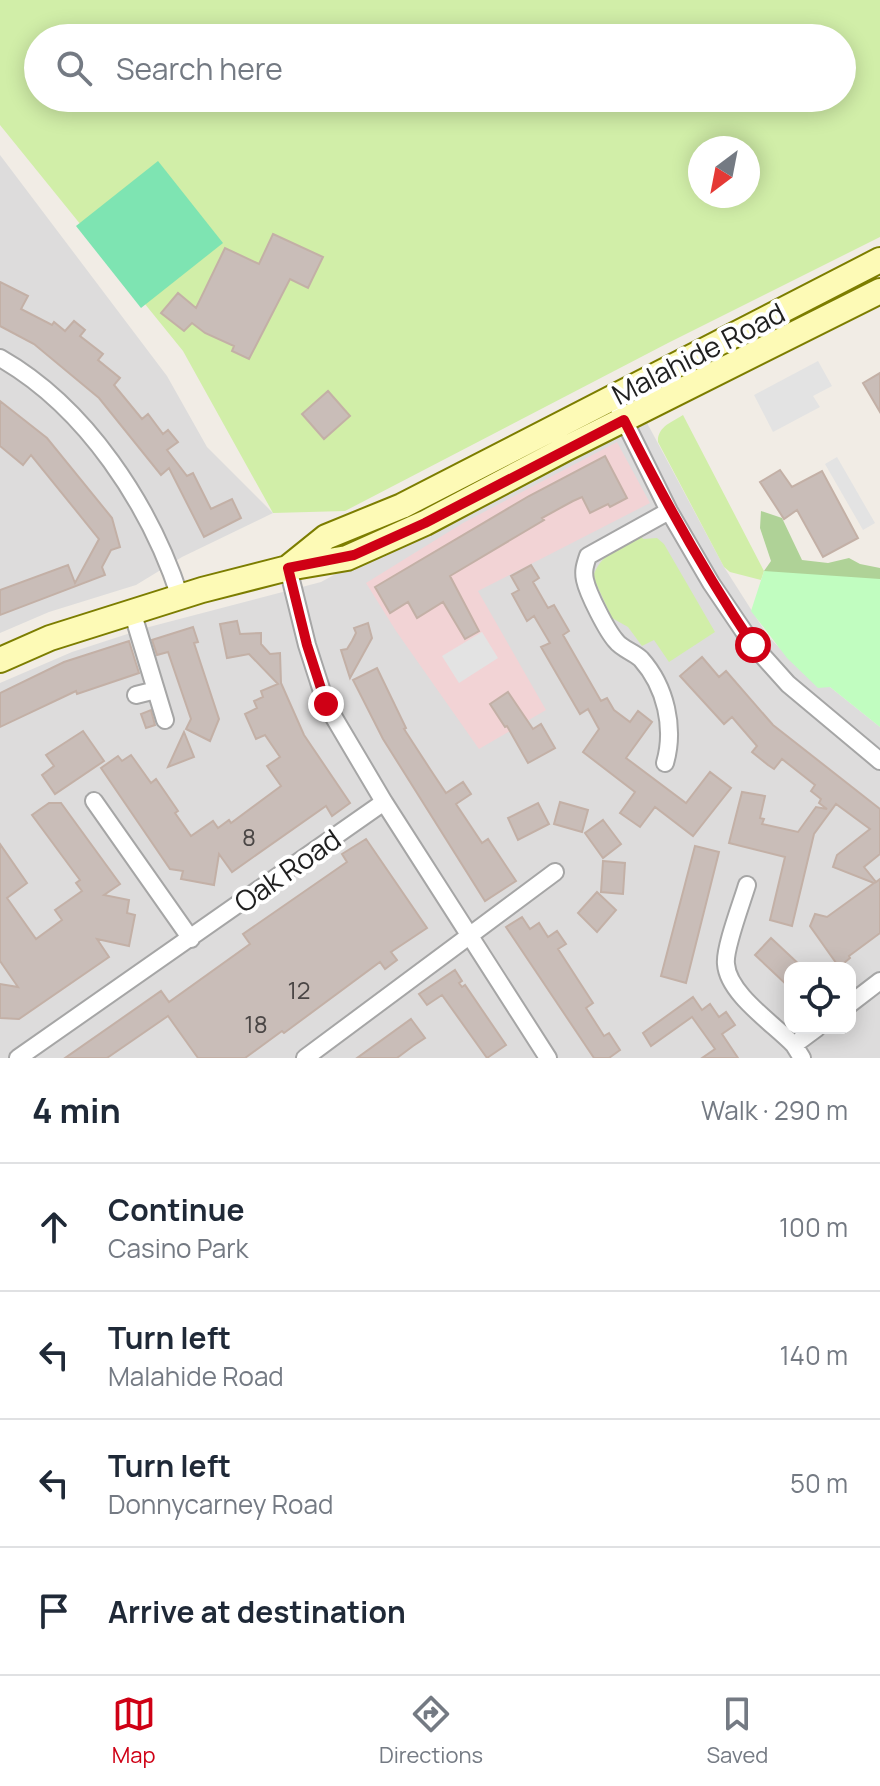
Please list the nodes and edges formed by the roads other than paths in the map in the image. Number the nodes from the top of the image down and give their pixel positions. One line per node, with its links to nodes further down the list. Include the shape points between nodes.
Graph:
1 (880, 260): 3 (main road, Malahide Road)
2 (880, 291): 4 (main road, Malahide Road)
3 (813, 294): 4 (main road, Malahide Road); 6 (main road, Malahide Road)
4 (828, 318): 7 (main road, Malahide Road)
5 (0, 358): 10 (street, via 40,386 101,447 129,487)
6 (613, 396): 7 (street); 9 (main road, Malahide Road, via 402,506 326,537)
7 (624, 420): 8 (street); 9 (main road, Malahide Road, via 354,555)
8 (669, 511): 16 (street, via 753,645 788,684); 17 (street, via 588,556 584,570 617,643 642,661 661,693 670,724)
9 (288, 568): 10 (main road, Malahide Road); 19 (street, via 326,704)
10 (180, 597): 11 (main road, Malahide Road)
11 (132, 611): 12 (main road, Malahide Road); 13 (street)
12 (0, 660)
13 (156, 690): 14 (street); 15 (street)
14 (136, 695)
15 (165, 720)
16 (880, 761)
17 (665, 763)
18 (94, 801): 23 (street)
19 (384, 802): 22 (street); 23 (street, Oak Road)
20 (555, 872): 22 (street)
21 (747, 885): 27 (street, via 725,962 729,976)
22 (471, 934): 29 (street); 30 (street)
23 (191, 939): 28 (street, Oak Road)
24 (880, 981): 25 (street)
25 (856, 999)
26 (812, 1034): 27 (street)
27 (798, 1052)
28 (18, 1058)
29 (305, 1058)
30 (548, 1058)

